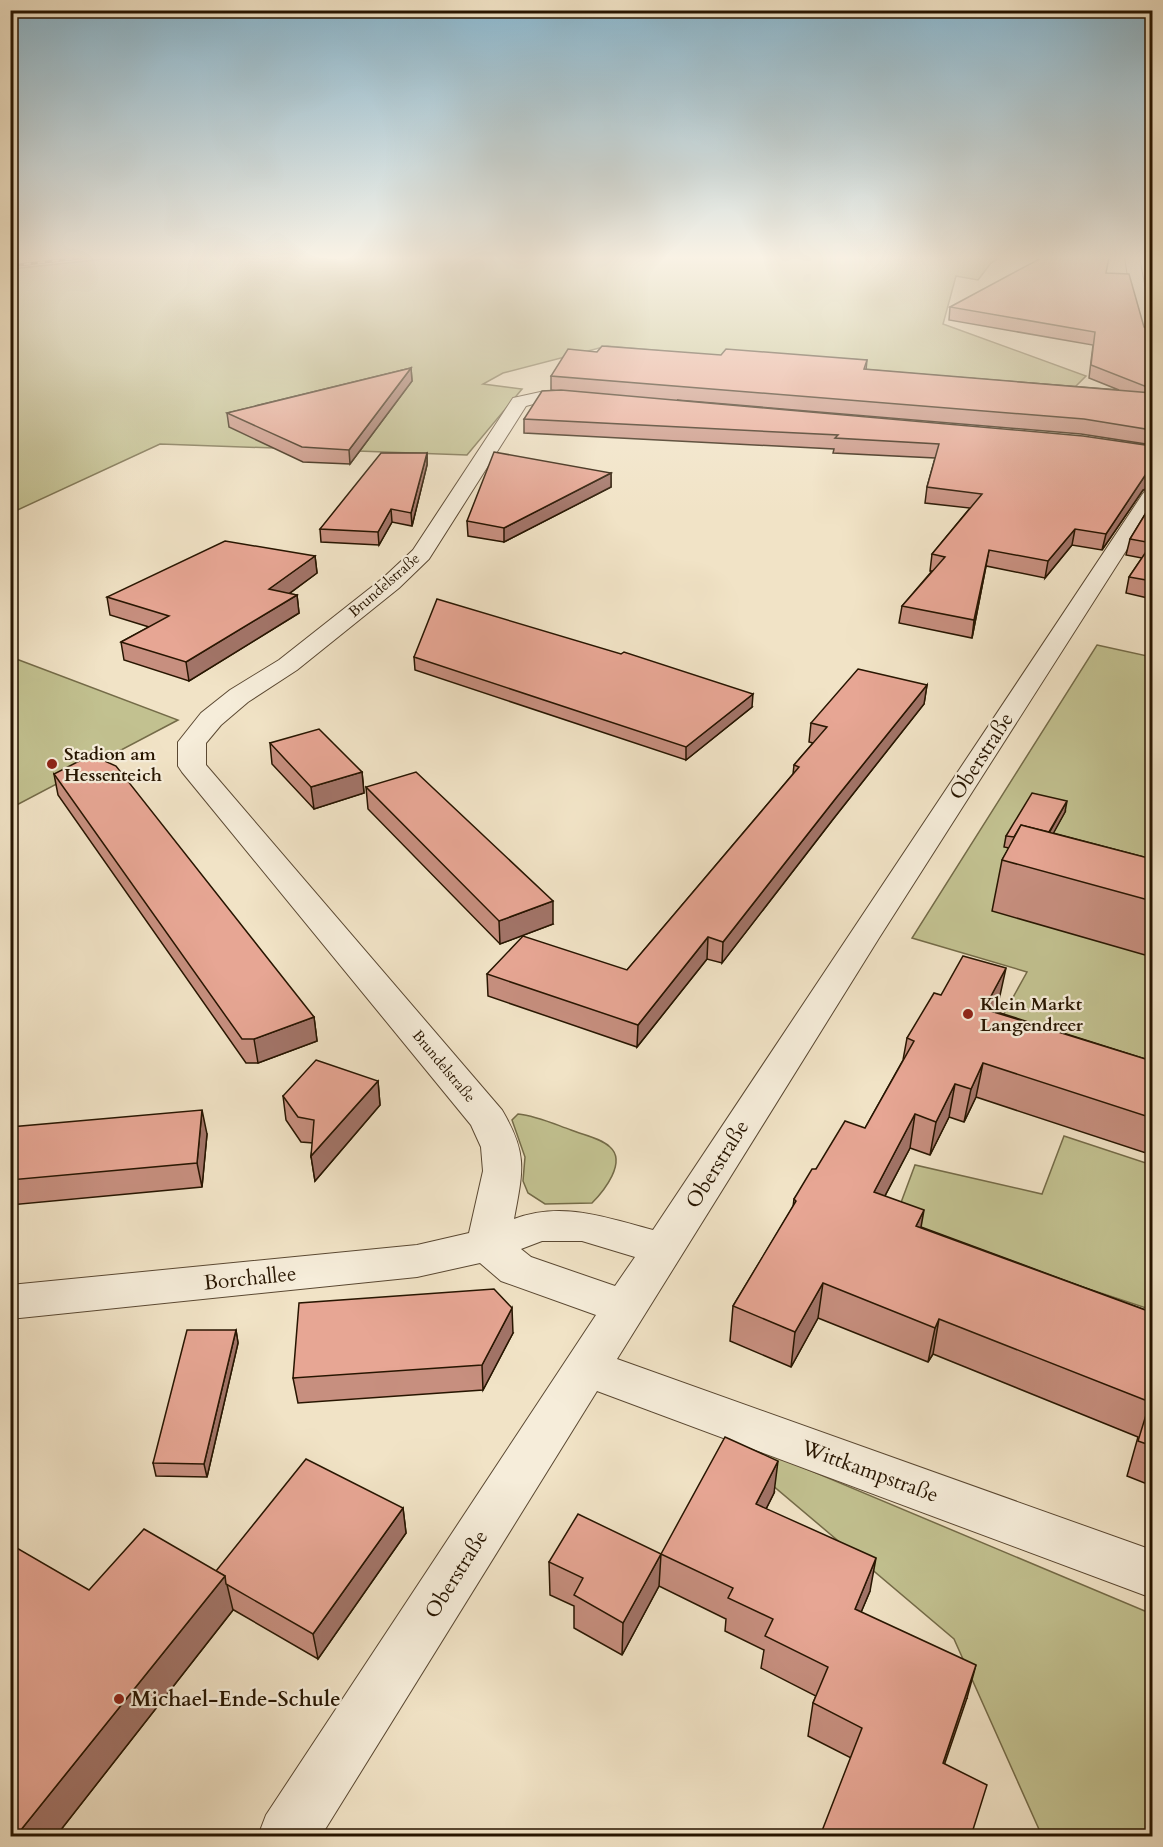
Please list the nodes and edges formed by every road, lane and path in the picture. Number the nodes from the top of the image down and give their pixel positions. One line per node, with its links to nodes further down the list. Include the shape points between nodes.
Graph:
1 (606, 401): 3 (street, Brundelstraße, via 545,396 519,402 421,554 391,583 288,665 239,696 211,719 192,742 192,766 488,1119 501,1147 503,1172)
2 (1152, 495): 4 (street, Oberstraße)
3 (488, 1245): 4 (street, Borchallee, via 539,1226 582,1226); 5 (street, Borchallee, via 417,1261); 6 (street, via 516,1269)
4 (664, 1249): 6 (street, Oberstraße)
5 (10, 1302)
6 (627, 1308): 7 (street, Oberstraße)
7 (588, 1368): 8 (street, Wittkampstraße); 9 (street, Oberstraße)
8 (1152, 1574)
9 (287, 1836)

